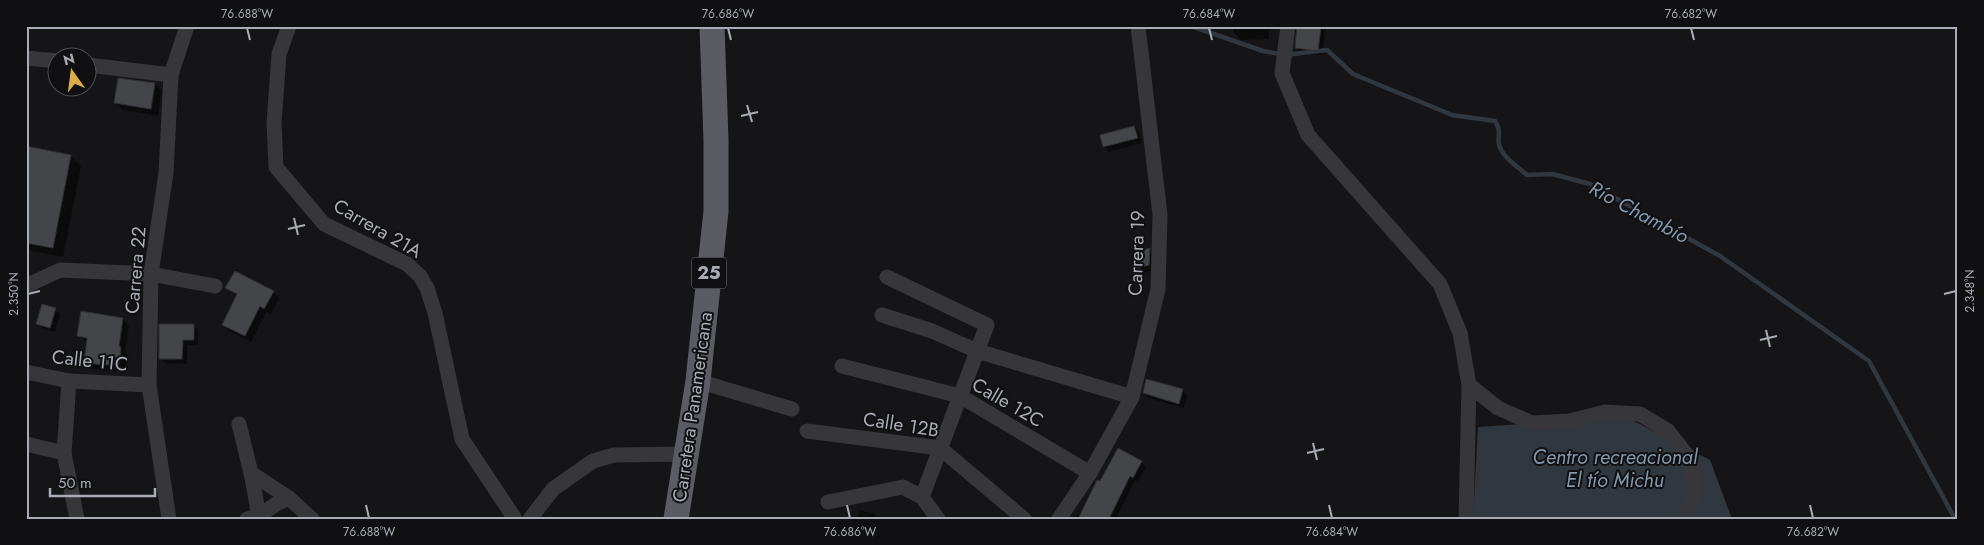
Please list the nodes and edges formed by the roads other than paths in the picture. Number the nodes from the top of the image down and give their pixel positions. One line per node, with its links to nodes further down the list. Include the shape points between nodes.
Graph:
1 (187, 26): 9 (street, Carrera 22)
2 (289, 26): 40 (street, Carrera 21A, via 278,54 274,123 276,167 324,224 407,264 420,276 435,313 462,439)
3 (712, 26): 19 (highway, Carretera Panamericana / 25, via 716,211)
4 (1138, 26): 23 (street, Carrera 19, via 1160,215 1158,289)
5 (1288, 26): 21 (street, via 1282,73 1308,135 1440,284 1460,333)
6 (26, 58): 7 (street)
7 (48, 60)
8 (98, 66): 9 (street)
9 (170, 75): 10 (street, Carrera 22, via 166,172)
10 (151, 274): 12 (street, via 60,270); 13 (street); 20 (street, Carrera 22)
11 (887, 277): 15 (street, via 987,324)
12 (26, 286)
13 (215, 286)
14 (882, 315): 15 (street, via 932,331)
15 (977, 351): 22 (street); 23 (street)
16 (842, 366): 22 (street, Calle 12C)
17 (26, 372): 18 (street, Calle 11C)
18 (69, 381): 20 (street, Calle 11C); 29 (street)
19 (698, 381): 24 (street); 30 (highway, Carretera Panamericana / 25)
20 (149, 385): 38 (street, Carrera 22)
21 (1469, 385): 46 (street); 47 (street, via 1498,408 1532,423 1570,421 1605,412 1640,414 1668,430 1690,459 1694,491)
22 (960, 396): 28 (street); 32 (street, Calle 12C)
23 (1132, 397): 32 (street, Carrera 19)
24 (792, 408)
25 (239, 424): 31 (street)
26 (807, 431): 28 (street, Calle 12B)
27 (26, 444): 29 (street)
28 (940, 448): 33 (street); 44 (street, Calle 12B)
29 (64, 453): 37 (street)
30 (687, 454): 41 (street, via 614,455 593,461 553,489); 42 (highway, Carretera Panamericana / 25)
31 (252, 473): 34 (street); 36 (street)
32 (1090, 474): 45 (street, Carrera 19)
33 (922, 497): 35 (street, via 903,487); 43 (street)
34 (289, 498): 36 (street); 39 (street)
35 (828, 502)
36 (255, 518)
37 (77, 519)
38 (169, 519)
39 (312, 519)
40 (515, 519)
41 (530, 519)
42 (676, 519)
43 (938, 519)
44 (1024, 519)
45 (1059, 519)
46 (1466, 519)
47 (1684, 519)

